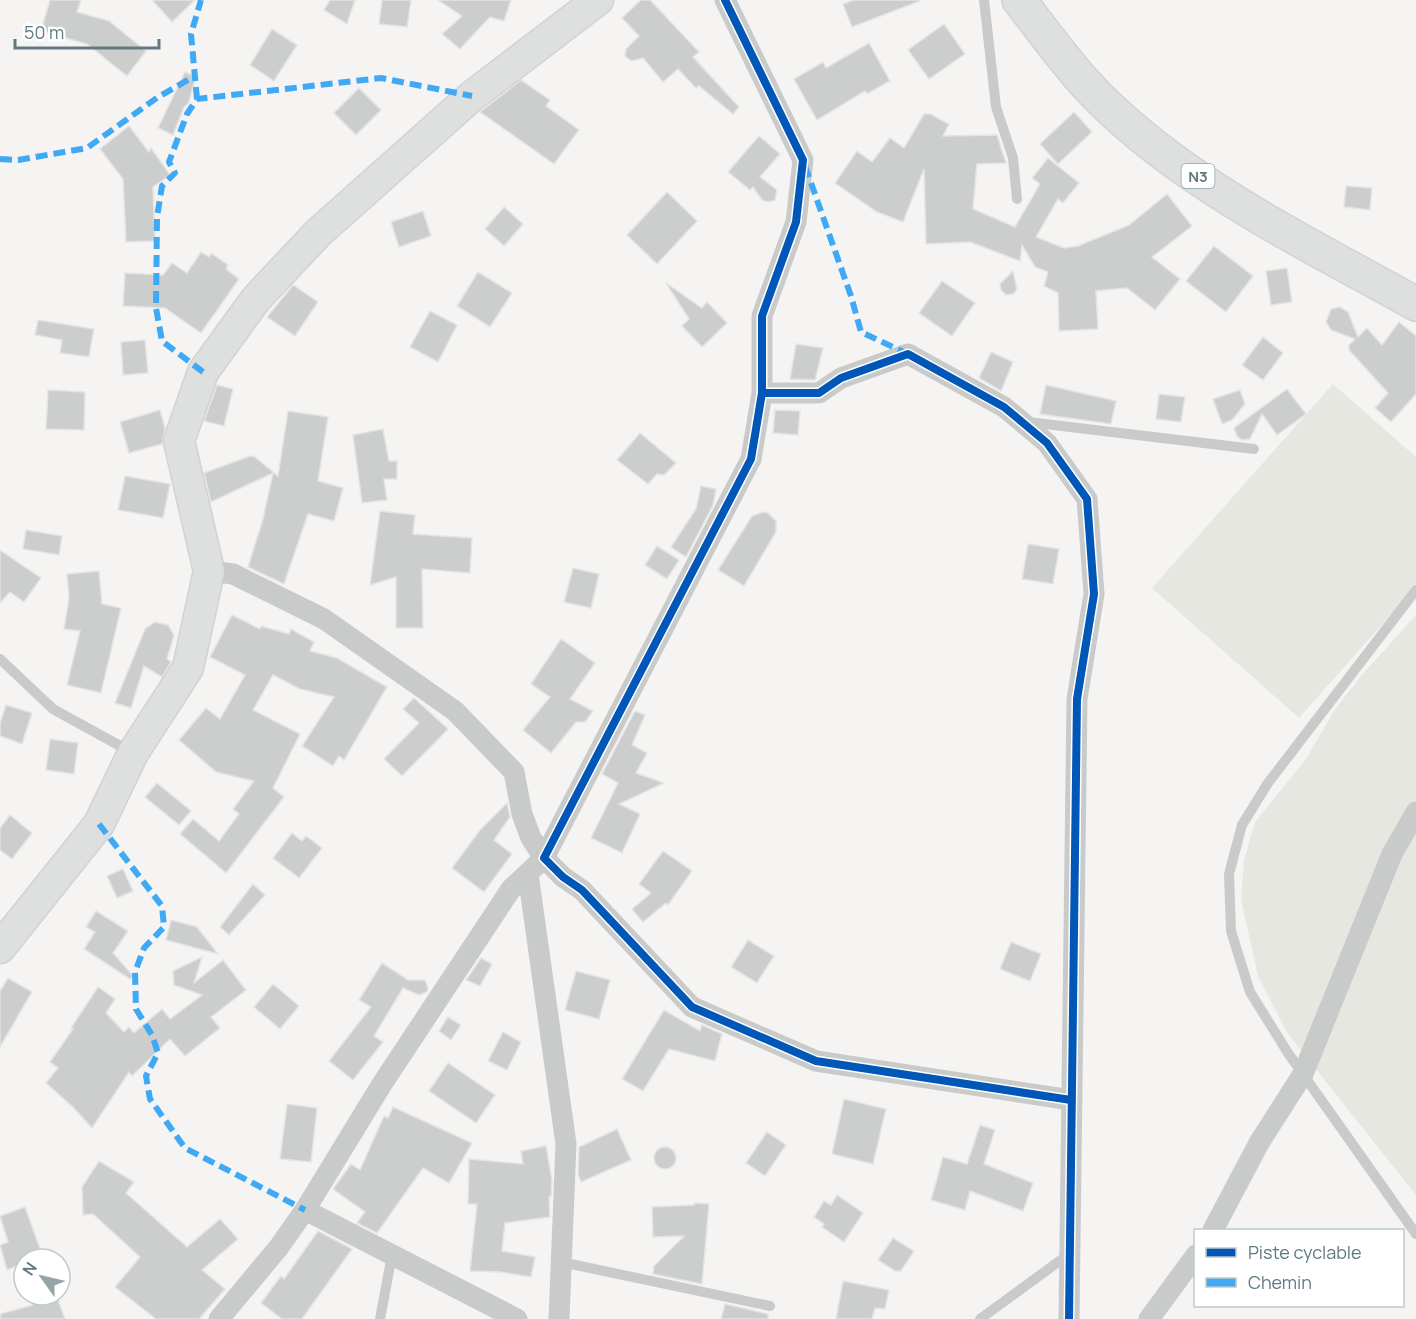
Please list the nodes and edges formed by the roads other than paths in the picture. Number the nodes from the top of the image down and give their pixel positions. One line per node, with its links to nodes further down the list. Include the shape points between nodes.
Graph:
1 (598, 0): 10 (street, via 472,96 318,233 256,299 203,372 179,441)
2 (725, 0): 7 (street, via 803,160 796,222 762,316)
3 (984, 0): 5 (lane, via 996,107 1013,158)
4 (1019, 0): 6 (highway, N3, via 1084,82 1165,153 1242,207)
5 (1017, 200)
6 (1416, 304)
7 (762, 393): 8 (street, via 819,393 841,378 908,354 1004,407); 15 (street, via 751,459)
8 (1022, 422): 9 (lane); 19 (street, via 1047,443 1087,499 1094,594 1077,699)
9 (1254, 449)
10 (209, 571): 13 (street, via 188,668); 15 (street, via 233,574 324,619 456,711 514,772 522,814)
11 (1416, 590): 18 (lane, via 1268,783 1242,825 1229,874 1230,930 1250,992)
12 (0, 659): 13 (lane, via 53,709)
13 (133, 753): 17 (street, via 99,824)
14 (1416, 812): 18 (street, via 1392,854)
15 (544, 858): 16 (street); 19 (street, via 582,890 692,1007 816,1061)
16 (528, 874): 20 (street, via 511,889 382,1084); 26 (street, via 566,1144)
17 (0, 948)
18 (1303, 1074): 21 (street, via 1259,1143); 22 (lane)
19 (1071, 1100): 24 (street)
20 (305, 1210): 23 (street); 28 (street)
21 (1214, 1229)
22 (1416, 1234)
23 (392, 1254): 29 (lane); 30 (street)
24 (1069, 1254): 32 (lane); 33 (street)
25 (1194, 1258): 34 (street)
26 (561, 1262): 27 (lane); 31 (street)
27 (770, 1306)
28 (219, 1319)
29 (380, 1319)
30 (517, 1319)
31 (560, 1319)
32 (980, 1319)
33 (1069, 1319)
34 (1149, 1319)

